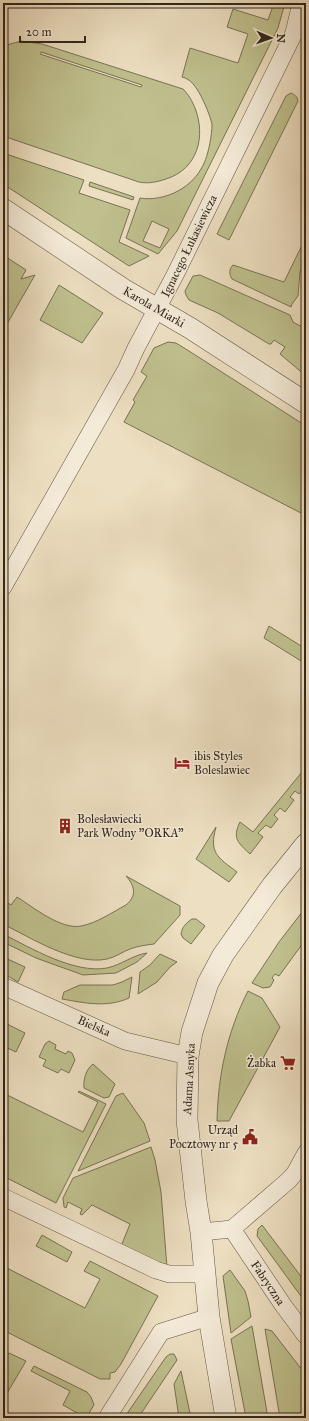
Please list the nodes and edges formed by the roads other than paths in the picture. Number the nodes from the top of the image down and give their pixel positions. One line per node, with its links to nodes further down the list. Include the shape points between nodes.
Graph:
1 (301, 3): 3 (street, Ignacego Łukasiewicza, via 294,33)
2 (3, 209): 3 (street, Karola Miarki, via 123,289)
3 (158, 309): 4 (street, Karola Miarki); 5 (street, Ignacego Łukasiewicza)
4 (306, 403)
5 (3, 587)
6 (306, 844): 8 (street, Adama Asnyka, via 272,886 223,955 208,983 192,1032)
7 (5, 990): 8 (street, Bielska, via 125,1041)
8 (188, 1056): 12 (street, Adama Asnyka, via 187,1120)
9 (306, 1153): 11 (street, via 289,1180)
10 (3, 1198): 13 (street, via 156,1270 169,1274)
11 (232, 1229): 12 (street); 15 (street, Fabryczna)
12 (202, 1232): 13 (street, Adama Asnyka)
13 (205, 1274): 14 (street, Adama Asnyka)
14 (209, 1317): 16 (street, via 161,1332); 17 (street, Adama Asnyka)
15 (306, 1336)
16 (107, 1418)
17 (226, 1418)

